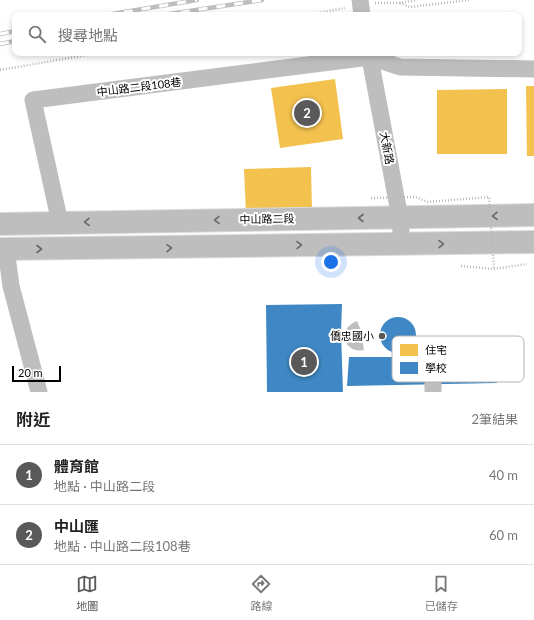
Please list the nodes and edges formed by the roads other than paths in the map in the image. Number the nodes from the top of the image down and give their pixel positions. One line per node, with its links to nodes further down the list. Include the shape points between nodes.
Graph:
1 (360, 0): 2 (street)
2 (362, 12)
3 (362, 56): 9 (street, 中山路二段108巷, via 33,100)
4 (369, 56): 8 (street, 大新路)
5 (372, 56): 6 (street, via 400,67)
6 (534, 69)
7 (534, 215): 8 (main road, 中山路二段, one-way to 8)
8 (400, 218): 9 (main road, 中山路二段, one-way to 9); 12 (street, 大新路)
9 (60, 223): 10 (main road, 中山路二段)
10 (0, 224)
11 (534, 242): 12 (main road, one-way to 11)
12 (402, 244): 13 (main road, one-way to 12)
13 (3, 249): 14 (street)
14 (39, 392)

